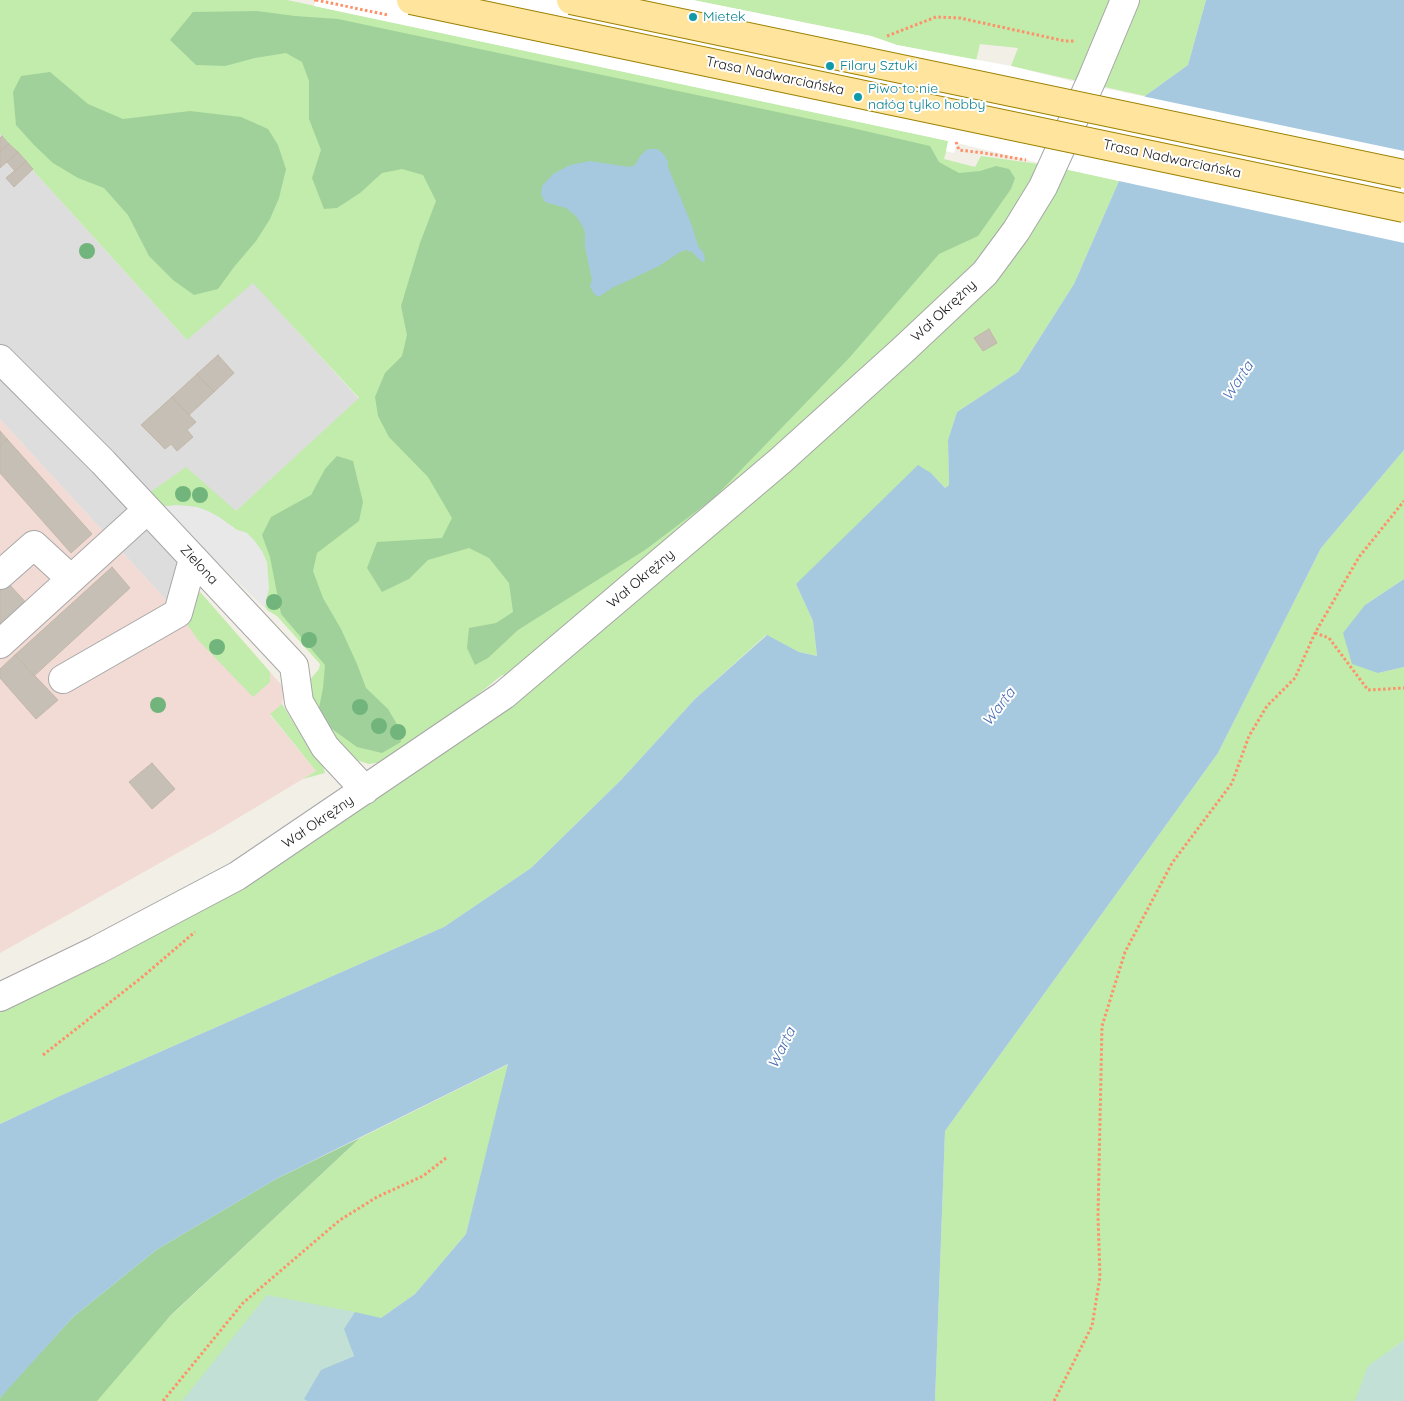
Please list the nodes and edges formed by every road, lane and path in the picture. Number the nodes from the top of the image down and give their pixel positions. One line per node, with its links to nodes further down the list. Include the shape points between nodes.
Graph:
1 (411, 0): 9 (main road, Trasa Nadwarciańska, bridge)
2 (571, 0): 8 (main road, bridge)
3 (1125, 0): 5 (street, Wał Okrężny)
4 (881, 39): 5 (path, via 936,17 960,18 1065,41)
5 (1108, 40): 7 (street, Wał Okrężny)
6 (954, 137): 7 (path, via 959,150)
7 (1053, 166): 20 (street, Wał Okrężny, via 1016,231 985,273 896,356 780,461 504,695)
8 (1404, 174)
9 (1404, 208)
10 (0, 359): 12 (street, Zielona)
11 (1404, 501): 16 (path, via 1359,557)
12 (147, 510): 13 (street, Zielona); 15 (street)
13 (193, 559): 18 (street, via 178,613); 20 (street, Zielona, via 294,666 299,702 325,747)
14 (0, 575): 15 (street, via 34,546)
15 (71, 579): 17 (street)
16 (1315, 633): 19 (path, via 1329,638 1368,690); 26 (path, via 1295,678 1266,706 1249,736 1232,782 1172,863 1125,952 1102,1026 1100,1277 1092,1326)
17 (0, 644)
18 (63, 679)
19 (1404, 688)
20 (365, 790): 22 (street, Wał Okrężny, via 237,876)
21 (200, 928): 23 (path)
22 (0, 997)
23 (43, 1055)
24 (446, 1158): 25 (path, via 423,1176 377,1197 340,1220 243,1303)
25 (163, 1401)
26 (1054, 1401)

